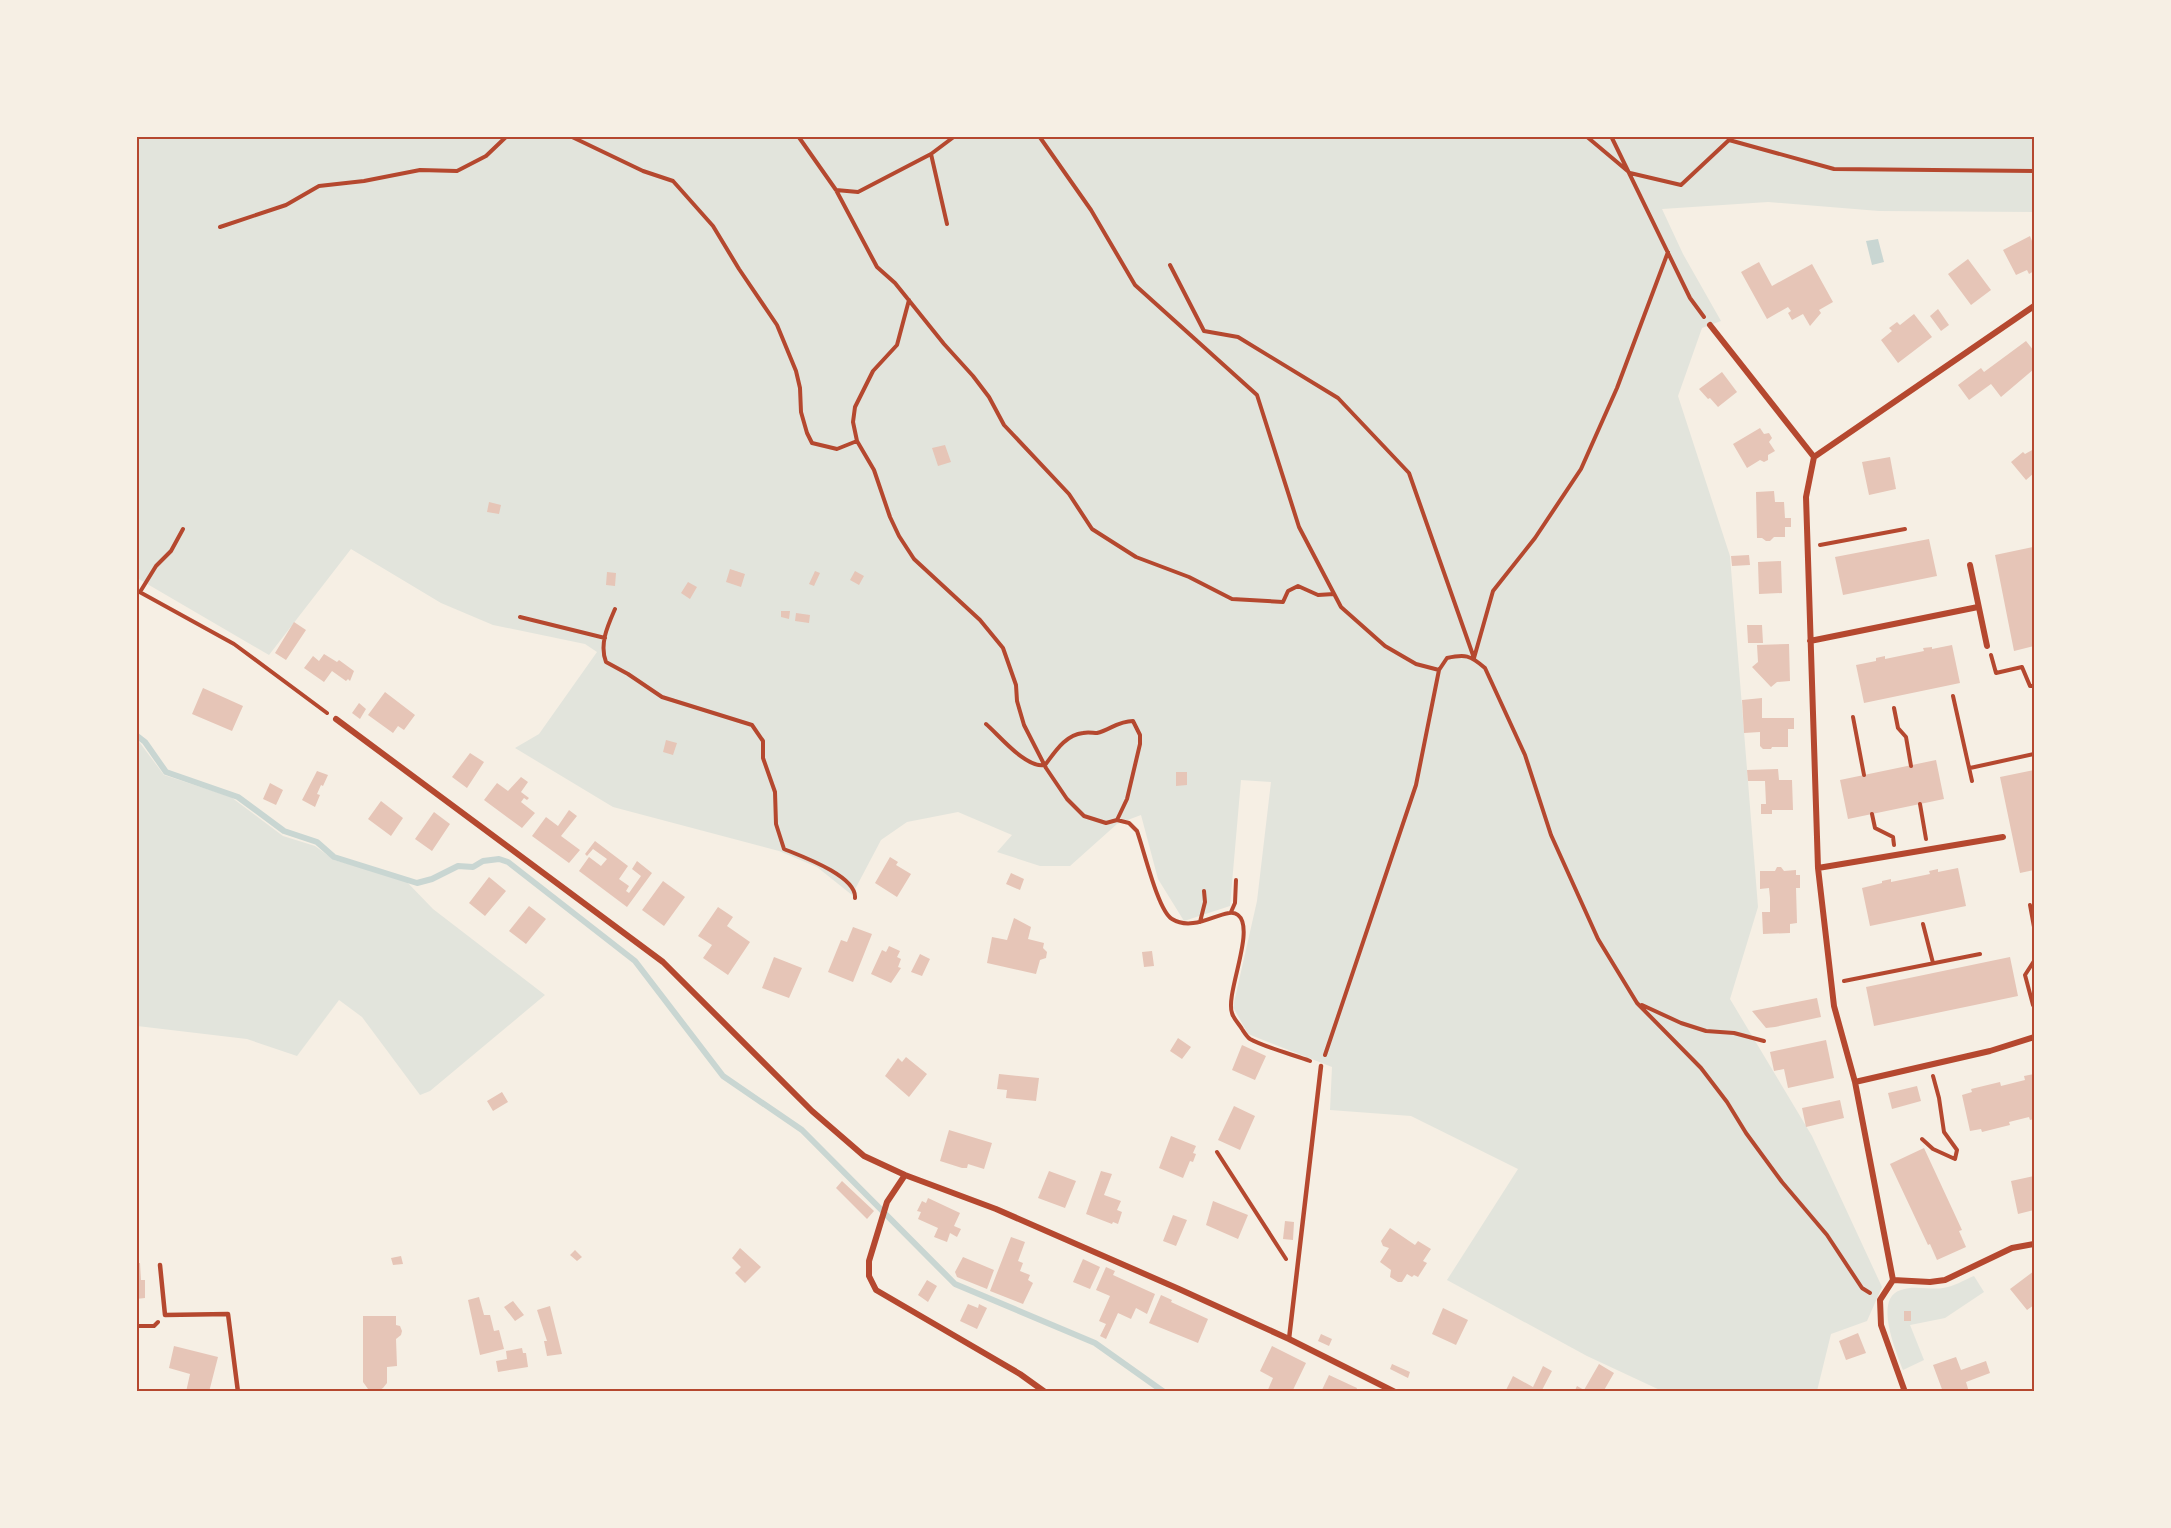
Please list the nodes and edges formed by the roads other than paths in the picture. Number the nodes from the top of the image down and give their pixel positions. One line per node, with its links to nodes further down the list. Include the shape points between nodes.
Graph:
1 (2034, 306): 3 (street)
2 (1710, 325): 3 (street)
3 (1814, 458): 6 (street, via 1806,497)
4 (1970, 565): 5 (street)
5 (1978, 608): 6 (street); 7 (street)
6 (1810, 641): 10 (street)
7 (1987, 646)
8 (336, 719): 14 (street, via 663,962 812,1111 864,1156)
9 (2003, 837): 10 (street)
10 (1818, 868): 13 (street, via 1834,1006)
11 (2034, 1037): 13 (street)
12 (1321, 1066): 18 (lane)
13 (1855, 1082): 17 (street)
14 (905, 1175): 18 (street, via 996,1209); 20 (street, via 887,1203 869,1261 869,1276 876,1290)
15 (2034, 1244): 17 (street, via 2012,1248 1945,1280)
16 (160, 1265): 19 (lane, via 165,1315 228,1314)
17 (1893, 1280): 22 (street, via 1880,1300 1881,1325)
18 (1289, 1339): 21 (street)
19 (238, 1392)
20 (1045, 1392)
21 (1395, 1392)
22 (1905, 1392)

